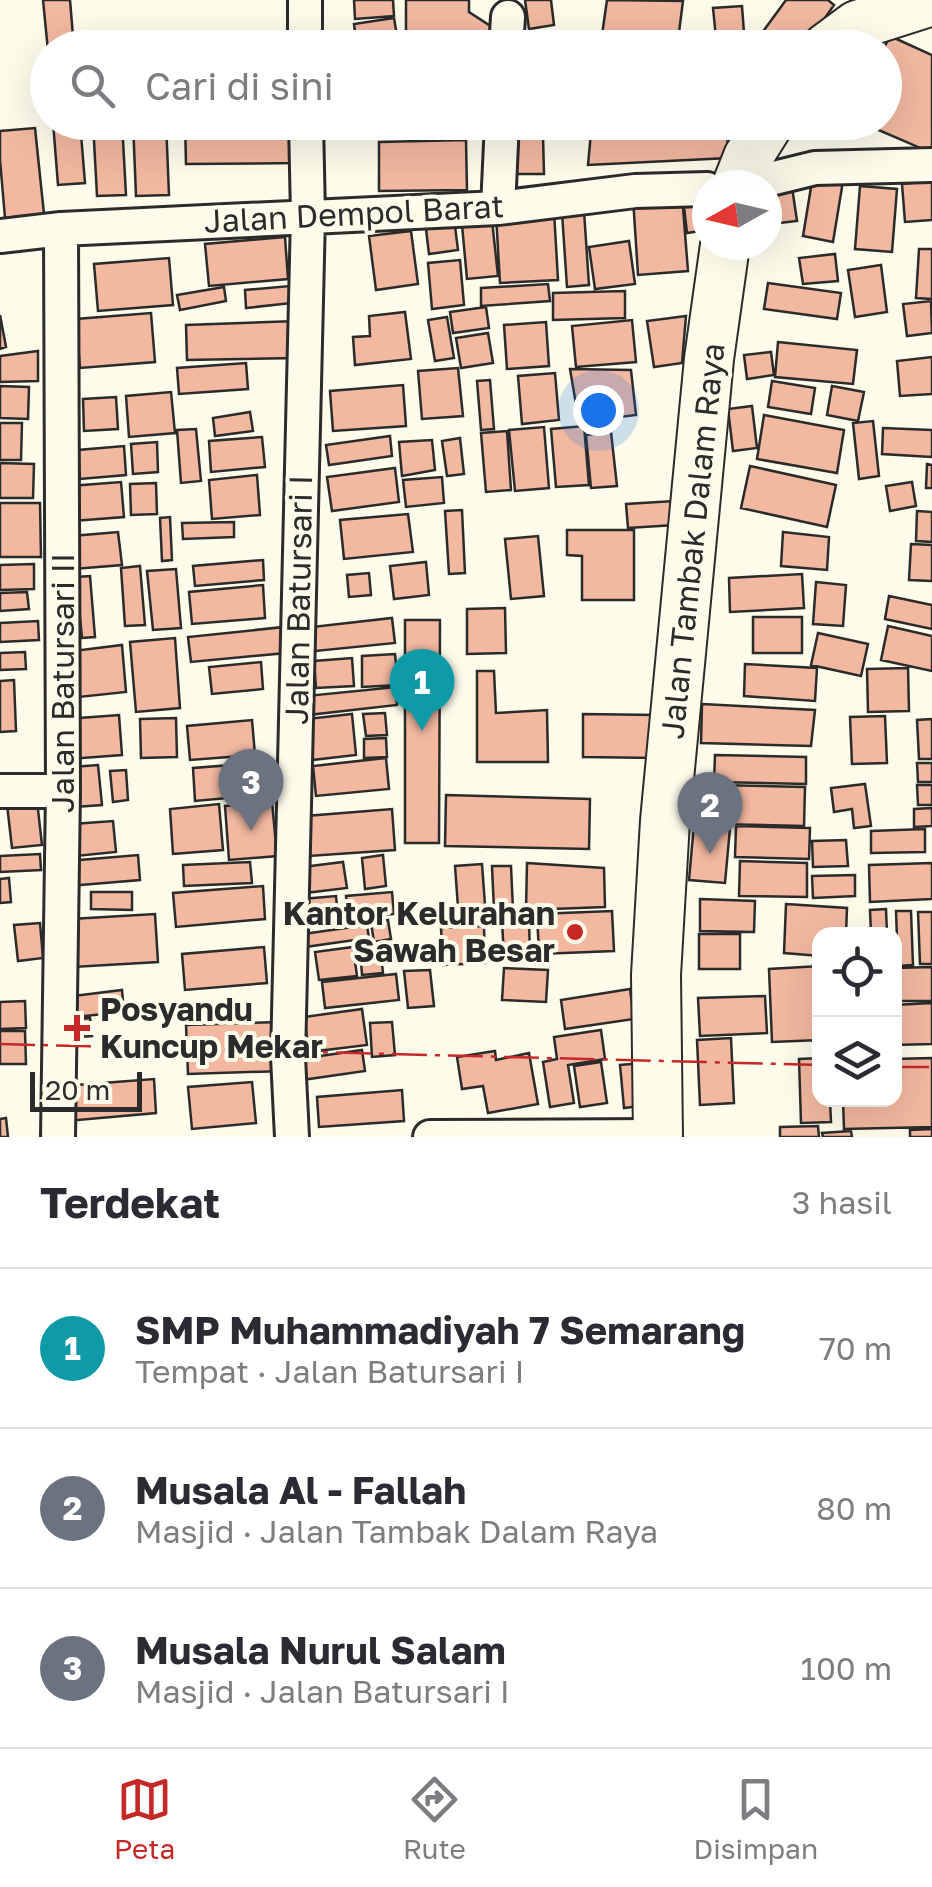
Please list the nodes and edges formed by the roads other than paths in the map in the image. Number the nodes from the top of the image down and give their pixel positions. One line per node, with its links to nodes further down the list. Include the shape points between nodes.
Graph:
1 (304, 0): 4 (street)
2 (932, 1): 3 (street)
3 (846, 24)
4 (305, 30)
5 (306, 140): 13 (street, Jalan Batursari I)
6 (501, 140): 12 (street)
7 (759, 140): 9 (street)
8 (932, 165): 10 (street, via 815,168)
9 (743, 170)
10 (782, 176)
11 (692, 189): 12 (street, Jalan Dempol Barat)
12 (498, 208): 13 (street, Jalan Dempol Barat)
13 (308, 216): 14 (street, Jalan Dempol Barat); 20 (street, Jalan Batursari I)
14 (62, 229): 15 (street, Jalan Dempol Barat); 18 (street, Jalan Batursari II)
15 (0, 236)
16 (724, 260): 22 (street, Jalan Tambak Dalam Raya, via 666,821 656,975)
17 (0, 791): 18 (street)
18 (64, 792): 19 (street, Jalan Batursari II)
19 (58, 1137)
20 (292, 1137)
21 (430, 1137): 22 (street)
22 (658, 1137)

